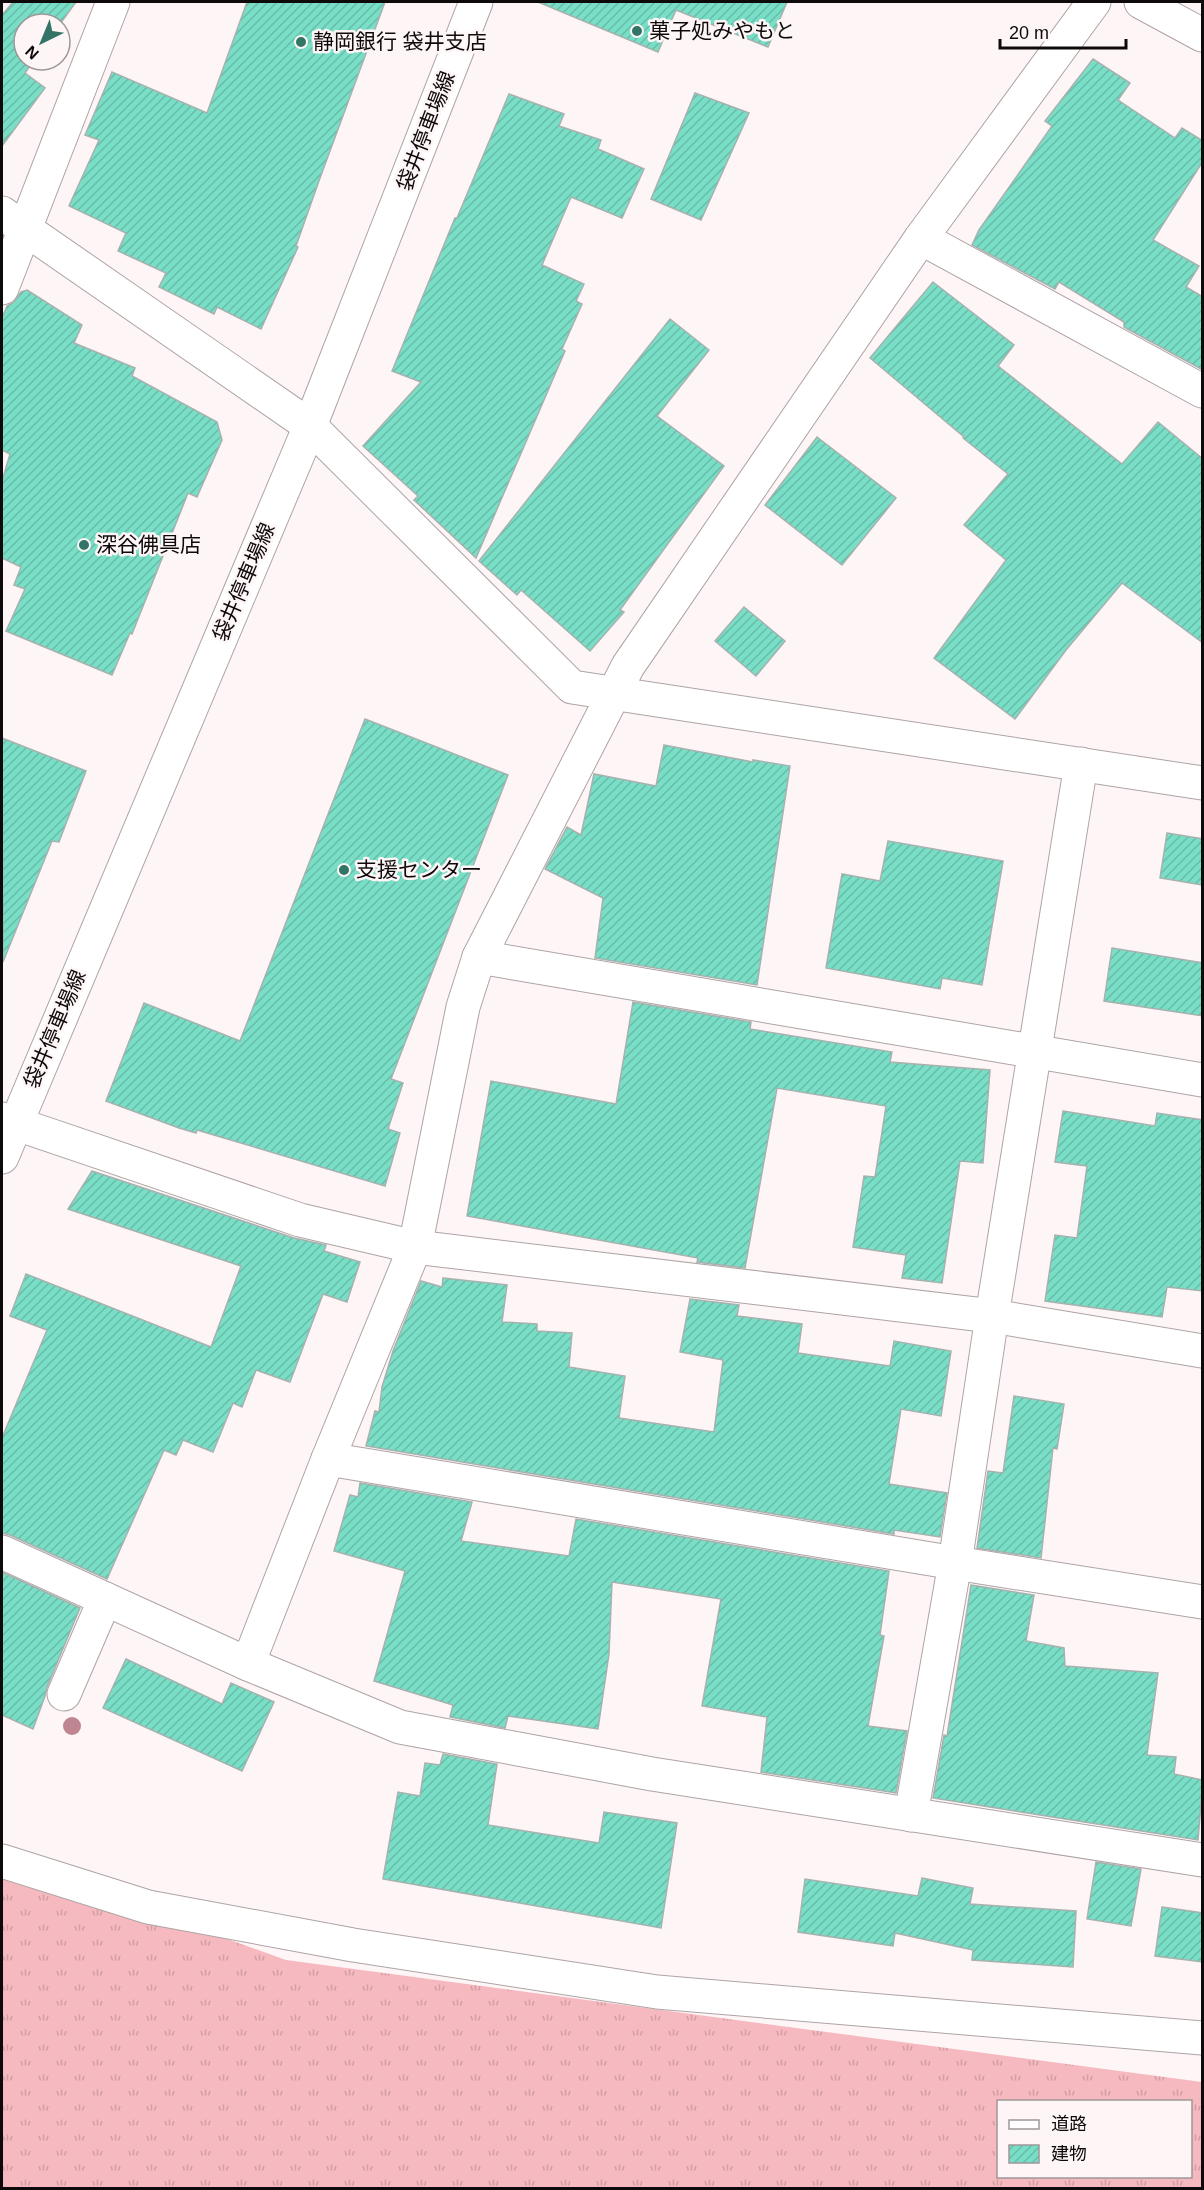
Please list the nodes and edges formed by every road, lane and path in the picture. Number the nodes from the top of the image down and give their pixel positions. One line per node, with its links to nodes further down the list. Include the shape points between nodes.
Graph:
1 (113, 2): 6 (street)
2 (476, 2): 10 (street, 袋井停車場線)
3 (1094, 2): 7 (street)
4 (1141, 2): 5 (street)
5 (1203, 35)
6 (14, 221): 8 (street); 10 (street)
7 (921, 238): 9 (street); 11 (street, via 628,666)
8 (2, 288)
9 (1203, 391)
10 (310, 426): 11 (street, via 572,687); 17 (street, 袋井停車場線)
11 (614, 693): 12 (street); 14 (street)
12 (1081, 765): 13 (street); 15 (street)
13 (1203, 783)
14 (479, 957): 15 (street); 19 (street, via 463,1008)
15 (1035, 1050): 16 (street); 20 (street)
16 (1203, 1080)
17 (8, 1122): 18 (street, 袋井停車場線); 19 (street, via 300,1220)
18 (2, 1157)
19 (414, 1247): 20 (street); 22 (street)
20 (992, 1316): 21 (street); 24 (street)
21 (1203, 1351)
22 (328, 1459): 24 (street); 27 (street)
23 (2, 1552): 25 (street)
24 (955, 1563): 26 (street); 29 (street)
25 (105, 1599): 27 (street); 28 (street)
26 (1203, 1602)
27 (248, 1664): 29 (street, via 400,1727 652,1774)
28 (64, 1694)
29 (912, 1815): 30 (street)
30 (1203, 1860)
31 (2, 1861): 32 (street, via 148,1907 353,1945 657,1992)
32 (1203, 2038)

